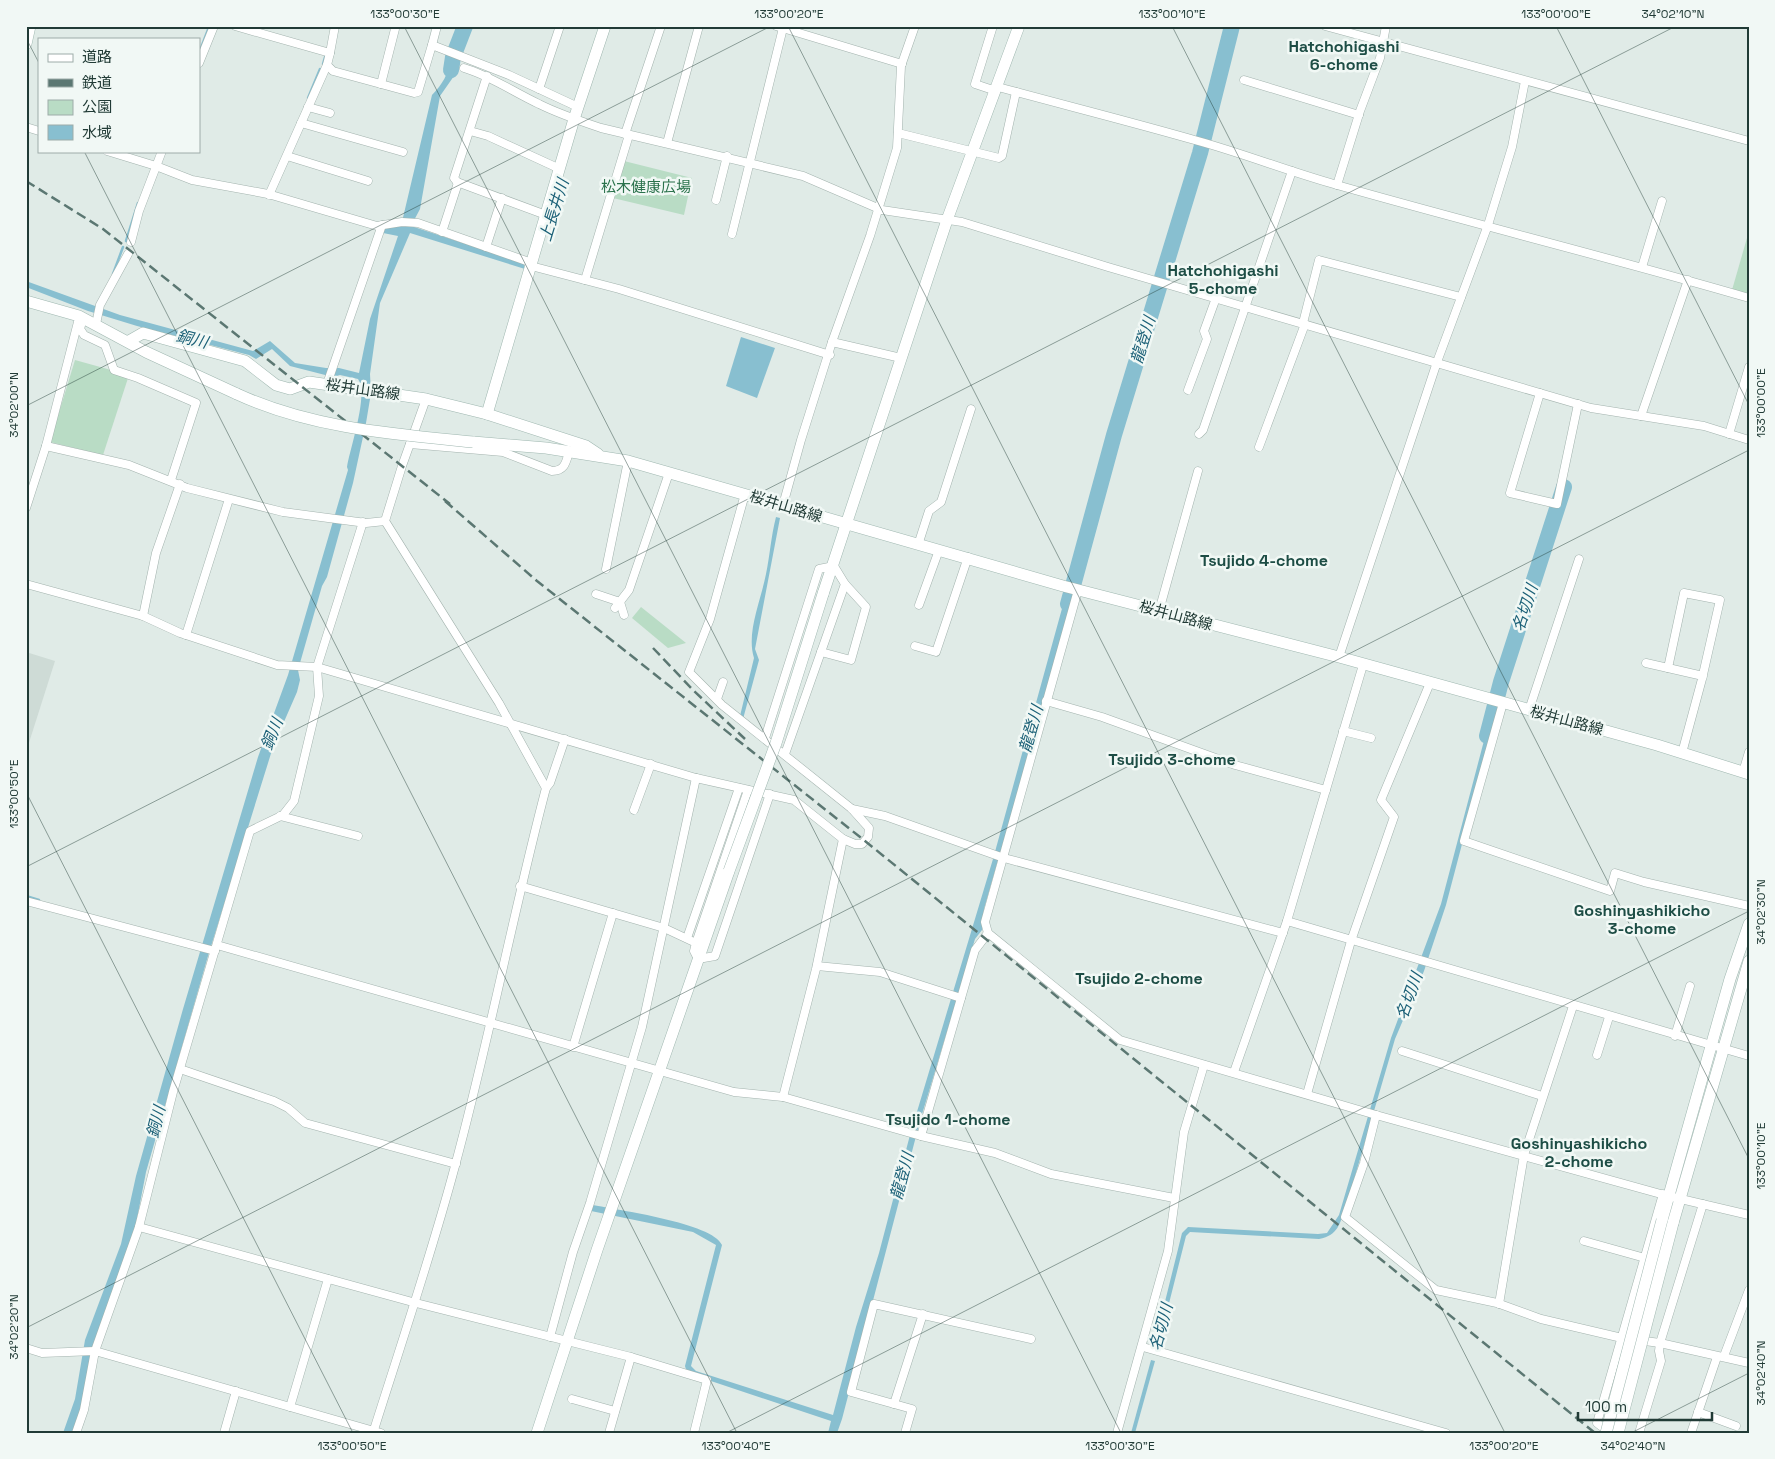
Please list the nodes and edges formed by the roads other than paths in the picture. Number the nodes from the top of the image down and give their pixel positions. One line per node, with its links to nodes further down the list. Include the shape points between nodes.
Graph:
1 (30, 26): 18 (street)
2 (214, 26): 21 (street)
3 (235, 26): 20 (street)
4 (335, 26): 20 (street)
5 (437, 26): 19 (street)
6 (560, 26): 29 (street)
7 (605, 26): 33 (street)
8 (661, 26): 42 (street)
9 (699, 26): 44 (street)
10 (915, 26): 22 (street)
11 (993, 26): 30 (street, via 975,84)
12 (1018, 26): 30 (street)
13 (1325, 26): 17 (street)
14 (1386, 26): 17 (street)
15 (779, 27): 22 (street); 51 (street)
16 (395, 29): 28 (street)
17 (1382, 42): 27 (street); 35 (street, via 1380,58)
18 (26, 44)
19 (432, 45): 28 (street, via 418,92); 29 (street)
20 (330, 53): 23 (street)
21 (200, 61)
22 (902, 64): 41 (street)
23 (327, 65): 28 (street, via 333,71); 32 (street)
24 (464, 68): 25 (street)
25 (487, 76): 36 (street, via 538,104); 40 (street)
26 (1244, 80): 35 (street)
27 (1525, 81): 43 (street); 66 (street, via 1512,147)
28 (381, 84)
29 (538, 89): 33 (street)
30 (997, 89): 31 (street); 48 (street)
31 (1016, 92): 48 (street, via 1002,156); 54 (street, via 1199,141)
32 (308, 107): 34 (street); 37 (street)
33 (578, 107): 36 (street)
34 (330, 113)
35 (1359, 115): 57 (street)
36 (574, 119): 42 (street); 53 (street)
37 (301, 124): 47 (street); 49 (street)
38 (26, 127): 39 (street)
39 (38, 131)
40 (470, 131): 53 (street); 56 (street, via 454,178)
41 (898, 133): 48 (street); 62 (street, via 897,148)
42 (627, 134): 44 (street); 74 (street)
43 (1749, 141)
44 (667, 143): 50 (street)
45 (110, 152): 52 (street)
46 (162, 152): 52 (street)
47 (403, 152)
48 (973, 153): 64 (street)
49 (287, 156): 55 (street); 58 (street)
50 (727, 156): 51 (street); 60 (street)
51 (751, 162): 62 (street, via 803,176); 68 (street)
52 (156, 166): 58 (street, via 192,180); 69 (street)
53 (560, 169): 63 (street)
54 (1292, 171): 57 (street); 80 (street)
55 (368, 181)
56 (457, 182): 59 (street); 67 (street)
57 (1338, 185): 66 (street)
58 (269, 195): 65 (street)
59 (502, 198): 63 (street); 70 (street)
60 (716, 200)
61 (1662, 201): 73 (street)
62 (879, 209): 64 (street); 85 (street)
63 (546, 215): 72 (street)
64 (947, 220): 77 (street); 87 (street)
65 (382, 225): 67 (street, via 418,223); 90 (street)
66 (1488, 225): 73 (street); 76 (street)
67 (442, 232): 70 (street)
68 (732, 234)
69 (131, 242)
70 (486, 247): 72 (street)
71 (128, 254): 82 (street, via 100,305)
72 (531, 264): 74 (street); 96 (street)
73 (1642, 267): 75 (street)
74 (585, 280): 86 (street)
75 (1688, 280): 78 (street); 97 (street)
76 (1461, 297): 83 (street, via 1319,260); 88 (street)
77 (1216, 298): 80 (street); 91 (street, via 1204,331 1207,339)
78 (1749, 298)
79 (26, 301): 81 (street, 桜井山路線)
80 (1245, 307): 83 (street); 98 (street)
81 (81, 317): 82 (street, 桜井山路線); 102 (street); 109 (street, via 80,328 84,335 106,345 114,370 196,403)
82 (96, 324): 84 (street, 桜井山路線)
83 (1304, 324): 88 (street); 103 (street)
84 (129, 341): 90 (street, 桜井山路線, via 143,333 246,361 276,385 290,390 309,382); 104 (street, 桜井山路線, bridge, via 252,401 328,424 374,432 518,444)
85 (832, 342): 86 (street); 87 (street)
86 (830, 355): 113 (street)
87 (901, 358): 117 (street)
88 (1437, 362): 92 (street); 136 (street)
89 (1749, 367): 99 (street)
90 (327, 384): 93 (street, 桜井山路線)
91 (1188, 390)
92 (1540, 393): 94 (street); 94 (street, via 1510,493 1557,504)
93 (426, 399): 96 (street, 桜井山路線); 101 (street)
94 (1578, 404): 97 (street)
95 (971, 409): 118 (street, via 941,502 929,512)
96 (487, 414): 105 (street, 桜井山路線, via 586,446)
97 (1641, 416): 99 (street, via 1704,426)
98 (1199, 434)
99 (1729, 434): 100 (street)
100 (1749, 440)
101 (410, 444): 104 (street, via 503,452 552,471 564,467); 115 (street)
102 (46, 446): 109 (street, via 129,465); 114 (street)
103 (1259, 447)
104 (569, 452): 105 (street, 桜井山路線)
105 (602, 457): 106 (street, 桜井山路線)
106 (628, 460): 108 (street, 桜井山路線); 123 (street)
107 (1198, 471): 130 (street)
108 (669, 473): 111 (street, 桜井山路線); 128 (street, via 629,590)
109 (171, 480): 110 (street)
110 (180, 484): 112 (street); 131 (street, via 156,553)
111 (745, 494): 113 (street, 桜井山路線); 144 (street, via 710,619 689,672)
112 (229, 499): 116 (street, via 283,512); 133 (street)
113 (783, 505): 117 (street, 桜井山路線)
114 (26, 508)
115 (385, 521): 116 (street); 148 (street)
116 (363, 522): 139 (street)
117 (847, 525): 118 (street, 桜井山路線); 122 (street)
118 (918, 544): 119 (street, 桜井山路線)
119 (939, 550): 120 (street, 桜井山路線); 129 (street)
120 (968, 557): 126 (street, 桜井山路線); 134 (street, via 936,652)
121 (1579, 559): 147 (street)
122 (834, 566): 125 (street); 150 (street, via 819,569); 183 (street, bridge, via 776,743)
123 (606, 569)
124 (26, 584): 131 (street)
125 (845, 584): 135 (street); 135 (street, via 866,607 851,660)
126 (1078, 590): 130 (street, 桜井山路線); 145 (street)
127 (596, 594): 128 (street)
128 (618, 605): 132 (street)
129 (919, 605)
130 (1159, 611): 136 (street, 桜井山路線)
131 (143, 616): 133 (street)
132 (624, 616)
133 (186, 635): 139 (street, via 277,665)
134 (915, 646)
135 (821, 652): 155 (street)
136 (1338, 657): 138 (street, 桜井山路線)
137 (1646, 663): 140 (street)
138 (1363, 665): 143 (street, 桜井山路線); 149 (street)
139 (317, 667): 148 (street); 166 (street, via 319,696 308,751 294,801)
140 (1668, 668): 141 (street); 141 (street, via 1684,593 1720,600)
141 (1703, 676): 154 (street)
142 (723, 682): 144 (street)
143 (1430, 683): 146 (street, 桜井山路線); 180 (street, via 1381,800 1394,817)
144 (717, 699): 150 (street)
145 (1046, 701): 162 (street, via 1102,717 1235,765); 169 (street)
146 (1502, 703): 147 (street, 桜井山路線); 172 (street, via 1464,841 1610,891 1615,873)
147 (1528, 710): 154 (street, 桜井山路線)
148 (510, 724): 152 (street); 159 (street)
149 (1343, 731): 151 (street); 162 (street)
150 (764, 738): 155 (street)
151 (1371, 738)
152 (564, 739): 156 (street); 159 (street)
153 (1749, 752): 157 (street)
154 (1682, 753): 157 (street, 桜井山路線)
155 (785, 754): 165 (street)
156 (651, 764): 158 (street); 164 (street)
157 (1746, 773)
158 (696, 778): 160 (street); 176 (street)
159 (546, 788): 170 (street)
160 (739, 788): 161 (street); 179 (street)
161 (748, 790): 163 (street); 181 (street)
162 (1326, 790): 174 (street)
163 (770, 794): 168 (street, via 794,800); 183 (street, via 715,956)
164 (634, 810)
165 (852, 810): 168 (street, via 869,828 868,837 862,844); 169 (street, via 885,816)
166 (280, 816): 167 (street); 182 (street, via 250,831)
167 (358, 836)
168 (843, 839): 185 (street)
169 (1004, 858): 177 (street, via 985,922); 178 (street)
170 (520, 886): 173 (street); 190 (street)
171 (26, 901): 182 (street)
172 (1749, 906)
173 (613, 913): 176 (street); 192 (street)
174 (1287, 921): 178 (street); 180 (street)
175 (1749, 924): 193 (street, via 1730,978)
176 (664, 928): 179 (street); 197 (street)
177 (988, 933): 187 (street, via 975,950); 198 (street, via 1120,1040)
178 (1283, 933): 201 (street)
179 (687, 938): 181 (street)
180 (1351, 941): 188 (street); 202 (street)
181 (696, 942): 183 (street, via 694,951)
182 (216, 948): 190 (street); 199 (street)
183 (698, 959): 200 (street)
184 (1749, 961): 193 (street)
185 (817, 966): 187 (street, via 880,972); 204 (street)
186 (1690, 986): 191 (street)
187 (961, 998): 206 (street)
188 (1573, 1006): 189 (street); 203 (street)
189 (1610, 1016): 191 (street); 195 (street)
190 (489, 1024): 192 (street); 208 (street)
191 (1675, 1036): 193 (street)
192 (573, 1047): 197 (street)
193 (1717, 1048): 196 (street); 209 (street)
194 (1402, 1051): 203 (street)
195 (1597, 1055)
196 (1749, 1056)
197 (631, 1062): 200 (street); 222 (street)
198 (1204, 1064): 201 (street); 210 (street, via 1184,1132)
199 (180, 1069): 208 (street, via 274,1101 305,1123); 214 (street)
200 (660, 1071): 204 (street, via 734,1092); 225 (street)
201 (1234, 1072): 202 (street)
202 (1307, 1094): 205 (street)
203 (1542, 1096): 207 (street)
204 (782, 1097): 206 (street)
205 (1376, 1115): 207 (street); 220 (street, via 1346,1217 1436,1290)
206 (921, 1136): 210 (street, via 995,1153 1051,1174)
207 (1524, 1156): 209 (street); 220 (street)
208 (456, 1164): 219 (street)
209 (1670, 1196): 211 (street); 213 (street); 216 (street)
210 (1174, 1198): 227 (street, via 1168,1251)
211 (1703, 1204): 212 (street); 226 (street)
212 (1749, 1216)
213 (1668, 1222): 249 (street, bridge); 251 (street, bridge)
214 (139, 1227): 217 (street); 229 (street)
215 (1584, 1242): 216 (street)
216 (1645, 1258): 223 (street)
217 (328, 1279): 219 (street); 236 (street)
218 (1749, 1290): 230 (street)
219 (416, 1303): 222 (street); 240 (street)
220 (1499, 1304): 223 (street, via 1541,1319)
221 (923, 1314): 224 (street); 235 (street); 235 (street, via 874,1304 852,1392)
222 (550, 1337): 225 (street)
223 (1622, 1338): 226 (street); 250 (street, via 1597,1422)
224 (1030, 1339)
225 (568, 1341): 231 (street); 243 (street)
226 (1660, 1344): 230 (street); 252 (street, via 1661,1361)
227 (1143, 1347): 247 (street); 248 (street)
228 (26, 1348): 229 (street, via 42,1353)
229 (95, 1351): 233 (street); 241 (street, via 84,1410)
230 (1720, 1356): 232 (street); 238 (street)
231 (631, 1357): 237 (street); 245 (street, via 707,1380)
232 (1749, 1363)
233 (236, 1391): 236 (street); 242 (street)
234 (572, 1399): 237 (street)
235 (894, 1404): 246 (street, via 912,1409)
236 (290, 1407): 240 (street)
237 (615, 1411): 244 (street)
238 (1698, 1412): 239 (street); 253 (street)
239 (1736, 1426)
240 (376, 1432)
241 (76, 1433)
242 (224, 1433)
243 (537, 1433)
244 (609, 1433)
245 (694, 1433)
246 (905, 1433)
247 (1118, 1433)
248 (1446, 1433)
249 (1606, 1433)
250 (1610, 1433)
251 (1618, 1433)
252 (1639, 1433)
253 (1691, 1433)

